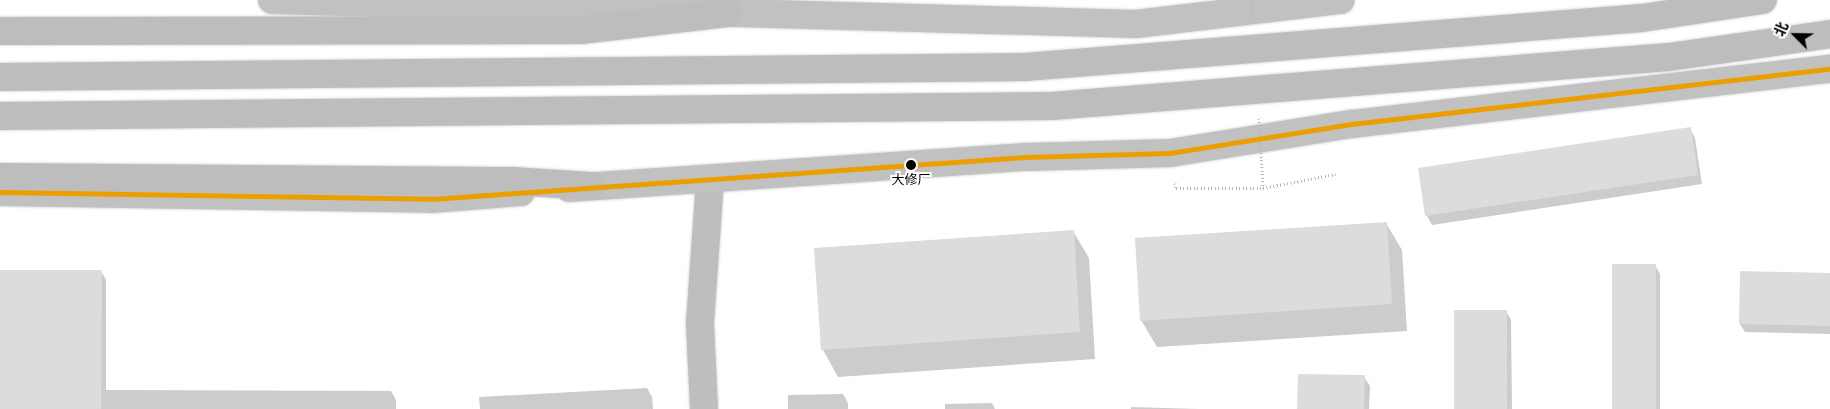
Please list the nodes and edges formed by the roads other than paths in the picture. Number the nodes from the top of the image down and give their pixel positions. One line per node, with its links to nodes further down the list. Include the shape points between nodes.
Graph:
1 (272, 0): 4 (main road)
2 (1341, 0): 4 (main road, via 1136,24)
3 (1762, 0): 8 (highway, bridge, via 1642,18 1025,67)
4 (727, 13): 5 (highway, via 581,30)
5 (0, 31)
6 (1830, 34): 9 (highway, bridge, via 1669,57 1052,106)
7 (1830, 69): 11 (main road, via 1352,124 1170,153 1026,157)
8 (0, 77)
9 (0, 116)
10 (0, 177): 12 (highway, via 512,181)
11 (710, 180): 12 (main road); 14 (street, via 700,323)
12 (591, 186): 13 (main road, via 430,198)
13 (0, 192)
14 (704, 409)

